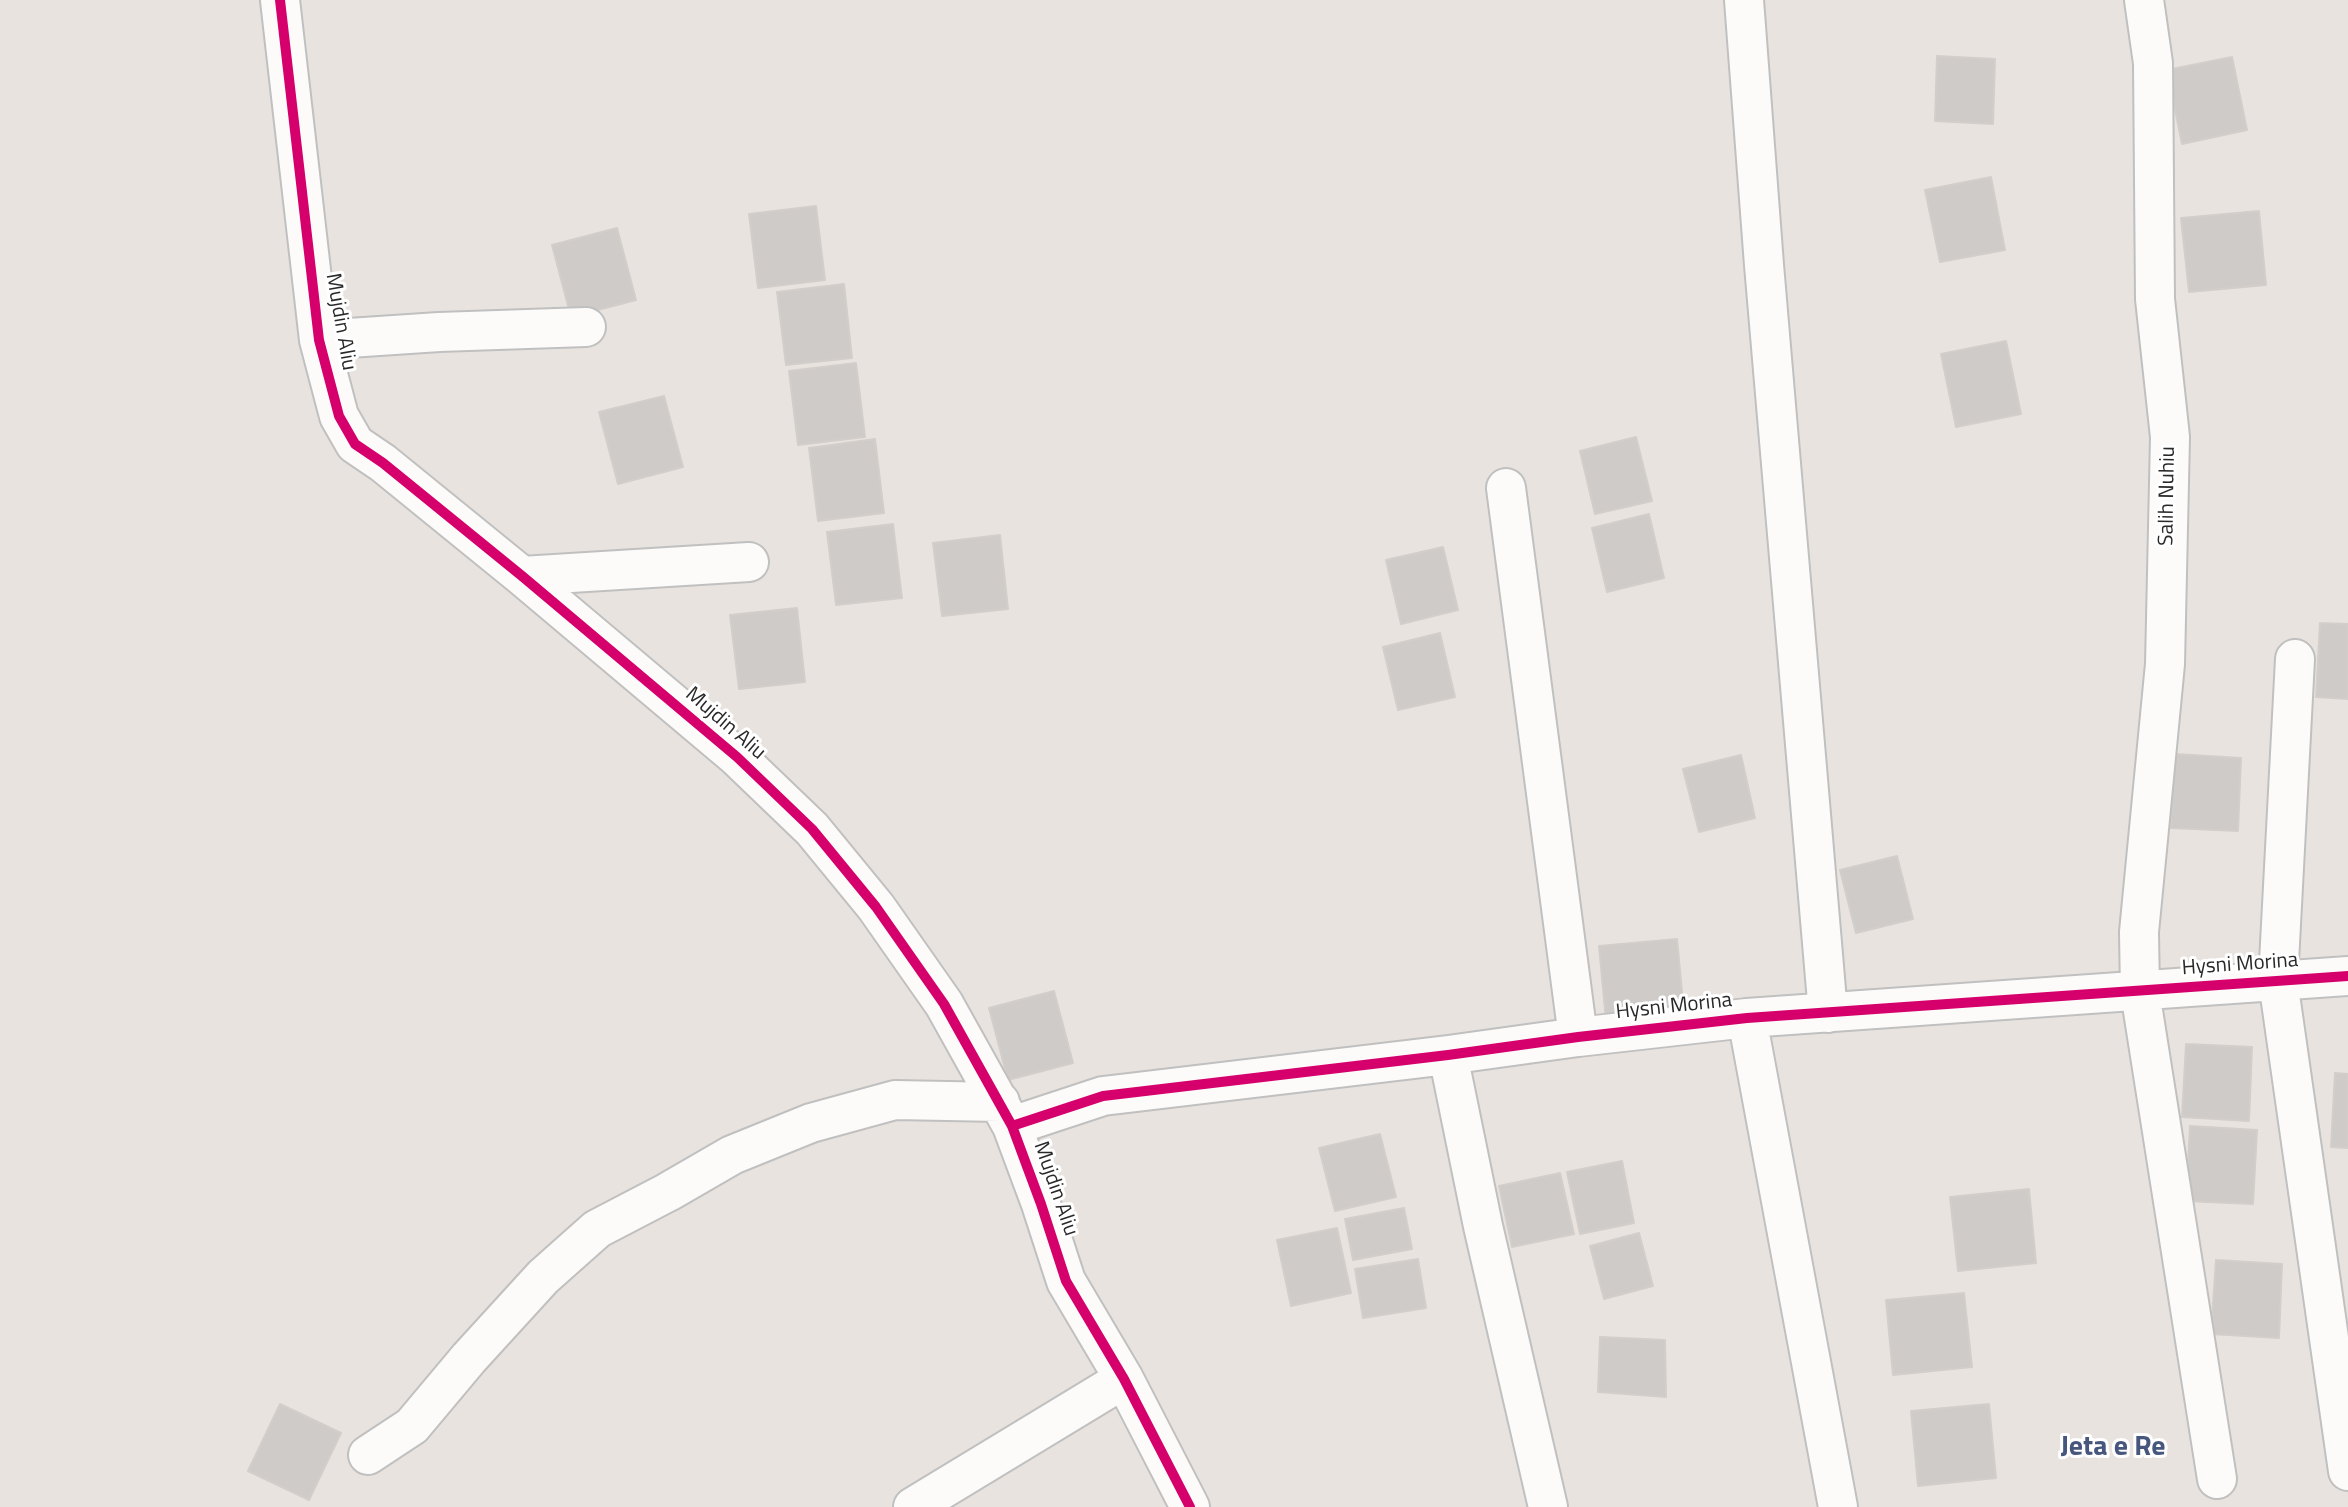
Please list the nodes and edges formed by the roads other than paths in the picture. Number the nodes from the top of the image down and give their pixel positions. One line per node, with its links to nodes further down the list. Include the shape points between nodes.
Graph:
1 (280, 0): 5 (street, Mujdin Aliu)
2 (1744, 0): 13 (street)
3 (2144, 0): 12 (street, Salih Nuhiu, via 2153,63 2155,299 2170,437 2165,664 2139,932)
4 (586, 327): 5 (street, Mujdin Aliu)
5 (319, 340): 8 (street, Mujdin Aliu, via 339,416 355,444)
6 (1506, 488): 15 (street)
7 (749, 562): 8 (street)
8 (522, 576): 17 (street, Mujdin Aliu, via 737,758 812,829 876,907 944,1004)
9 (2295, 659): 11 (street, via 2270,811)
10 (2348, 976): 11 (street, Hysni Morina)
11 (2278, 981): 12 (street, Hysni Morina); 20 (street, Hysni Morina)
12 (2140, 992): 13 (street, Hysni Morina); 21 (street, Salih Nuhiu)
13 (1828, 1013): 14 (street, Hysni Morina)
14 (1748, 1018): 15 (street, Hysni Morina); 25 (street)
15 (1578, 1037): 16 (street, Hysni Morina)
16 (1448, 1055): 17 (street, Hysni Morina, via 1103,1096); 24 (street)
17 (1006, 1114): 18 (street, Mujdin Aliu, via 1066,1281); 19 (street, Hysni Morina, via 895,1100 811,1123 732,1155 597,1229 543,1277 412,1426)
18 (1124, 1379): 22 (street); 23 (street, Mujdin Aliu)
19 (368, 1455)
20 (2348, 1471)
21 (2217, 1479)
22 (913, 1507)
23 (1190, 1507)
24 (1548, 1507)
25 (1838, 1507)

